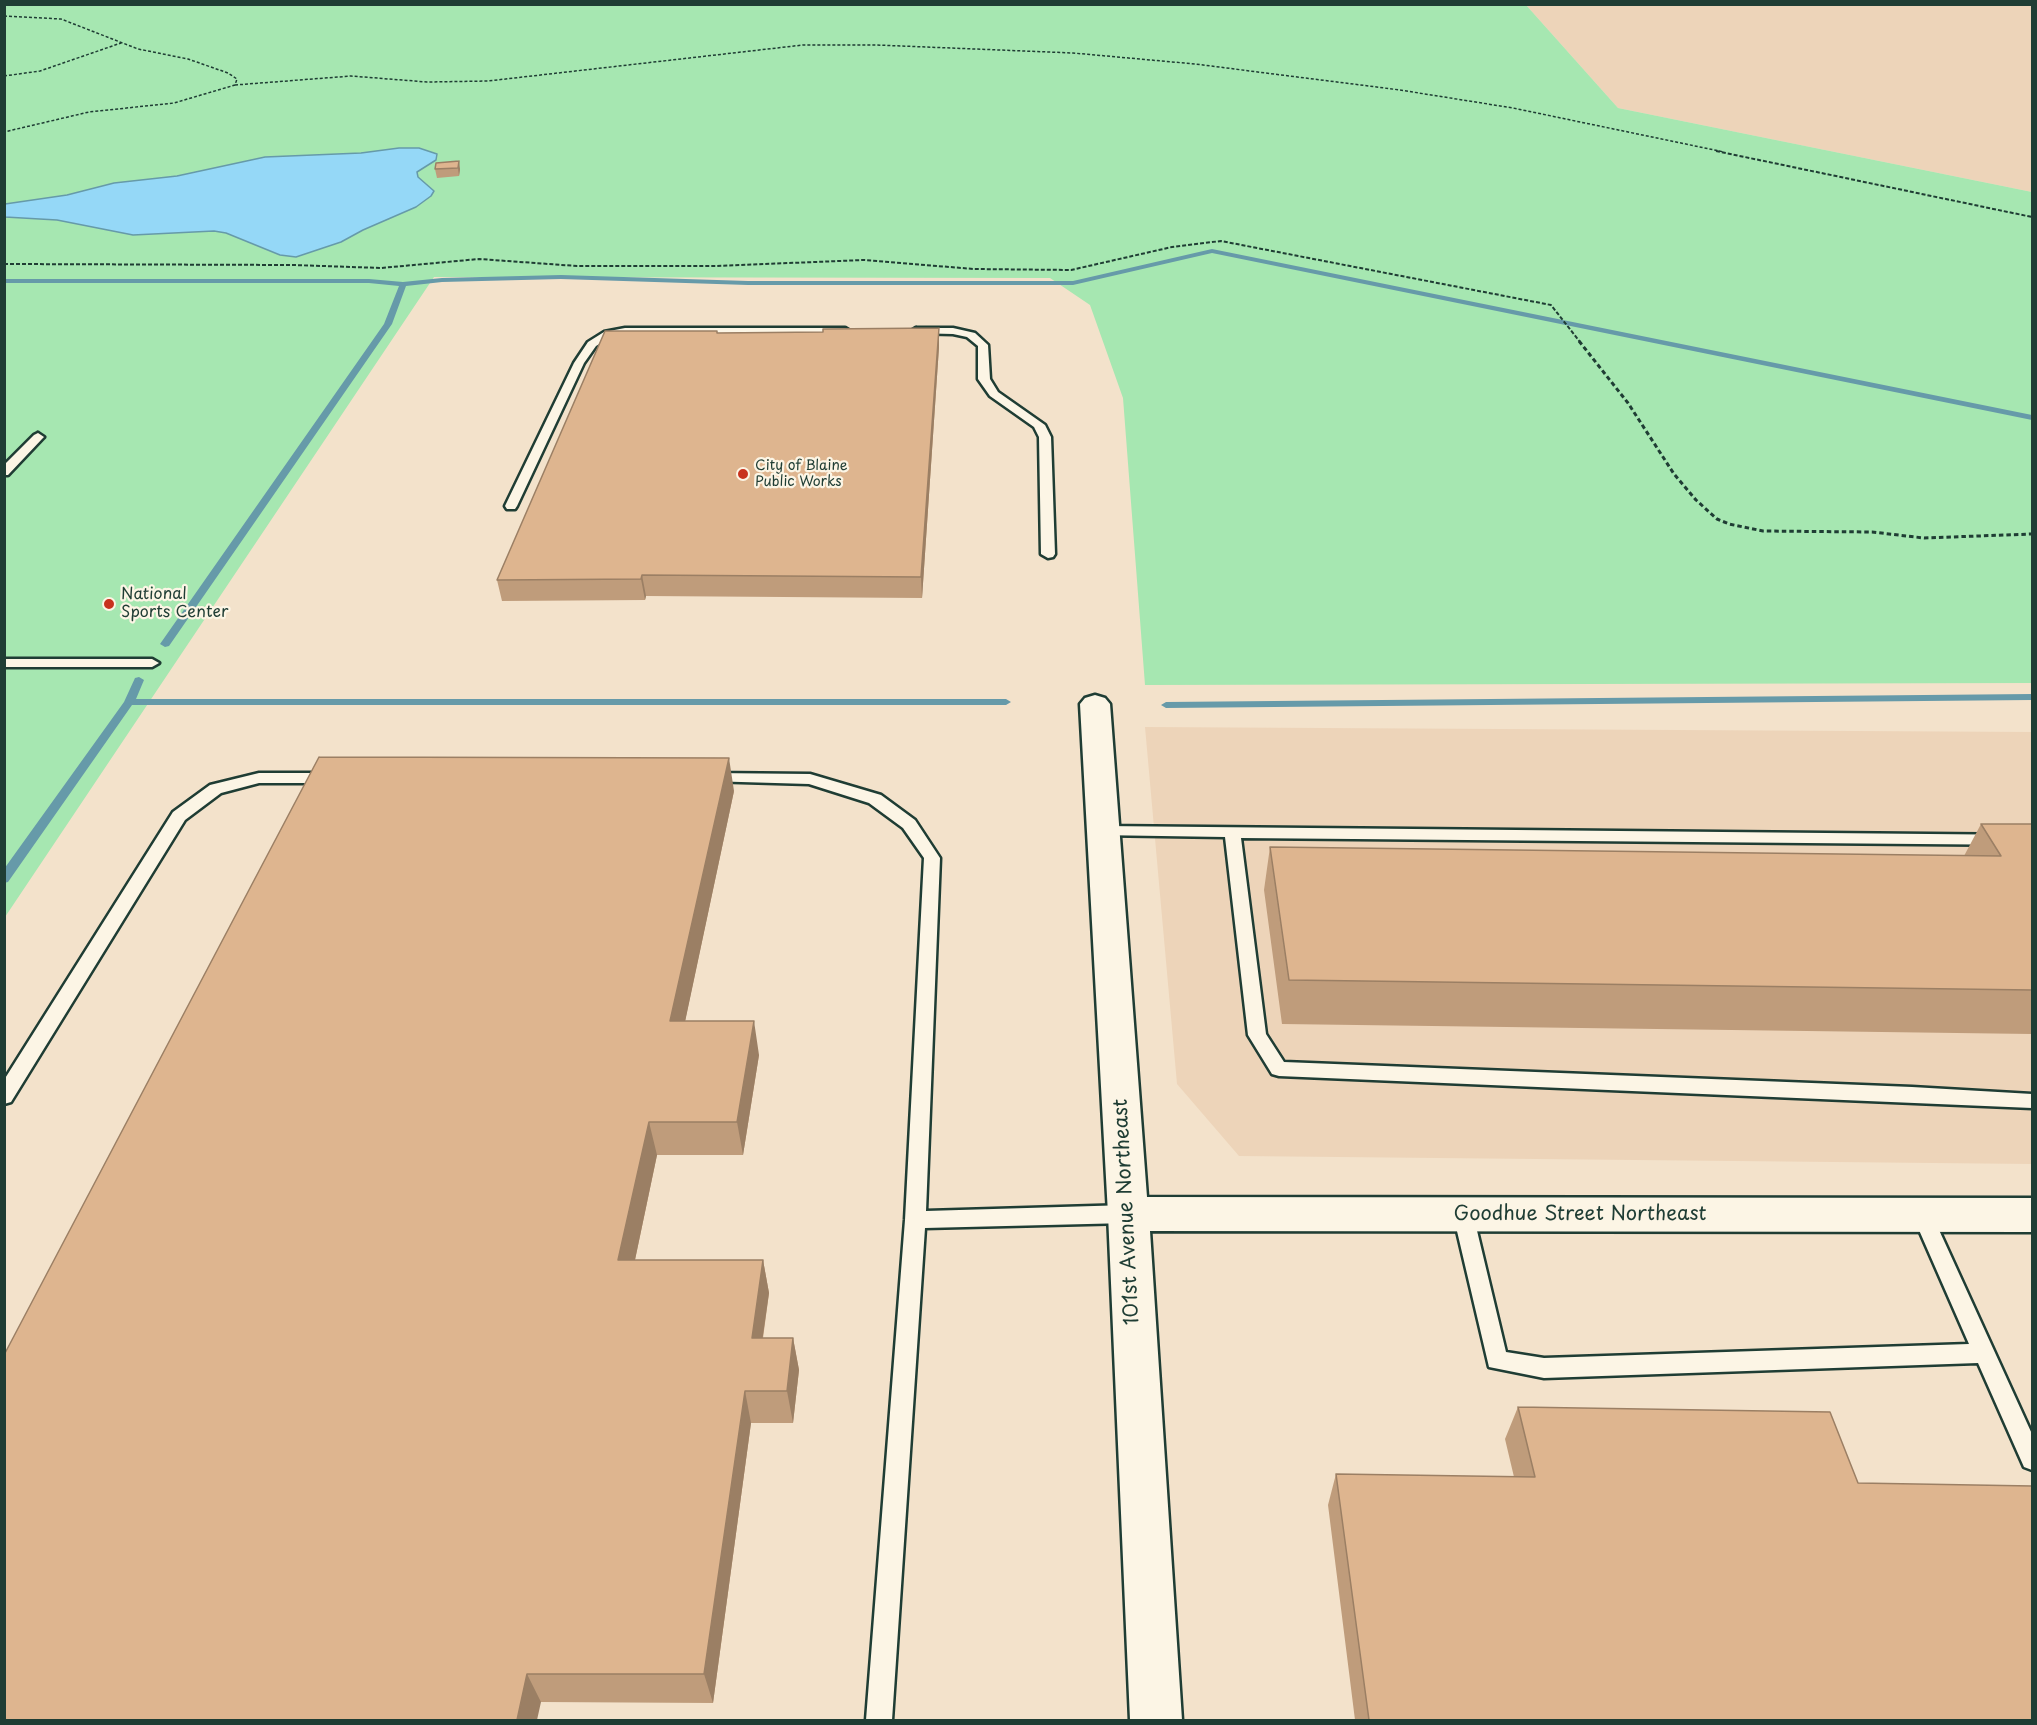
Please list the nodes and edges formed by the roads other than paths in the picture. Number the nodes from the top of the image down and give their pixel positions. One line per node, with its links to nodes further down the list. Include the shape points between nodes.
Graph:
1 (859, 331): 5 (lane, via 608,334 592,344 579,363)
2 (906, 331): 6 (lane, via 971,335 983,345 984,379 994,394 1038,424 1045,437)
3 (38, 437): 4 (lane)
4 (4, 472)
5 (511, 506)
6 (1048, 554)
7 (4, 663): 8 (lane)
8 (152, 663)
9 (1095, 704): 12 (street, 101st Avenue Northeast)
10 (342, 778): 15 (lane, via 259,778 216,789 179,816)
11 (690, 778): 20 (lane, via 810,778 874,799 909,824 932,858)
12 (1103, 831): 13 (lane); 17 (street, 101st Avenue Northeast)
13 (1232, 832): 14 (lane); 16 (lane, via 1257,1035 1280,1069)
14 (2032, 840)
15 (4, 1097)
16 (2032, 1101)
17 (1128, 1214): 18 (street, Goodhue Street Northeast); 20 (lane); 25 (street, 101st Avenue Northeast)
18 (1462, 1214): 19 (street, Goodhue Street Northeast); 22 (lane, via 1497,1360 1544,1368)
19 (1922, 1214): 21 (street, Goodhue Street Northeast); 22 (lane)
20 (915, 1220): 24 (lane)
21 (2029, 1222)
22 (1985, 1353): 23 (lane)
23 (2032, 1459)
24 (879, 1720)
25 (1156, 1720)

